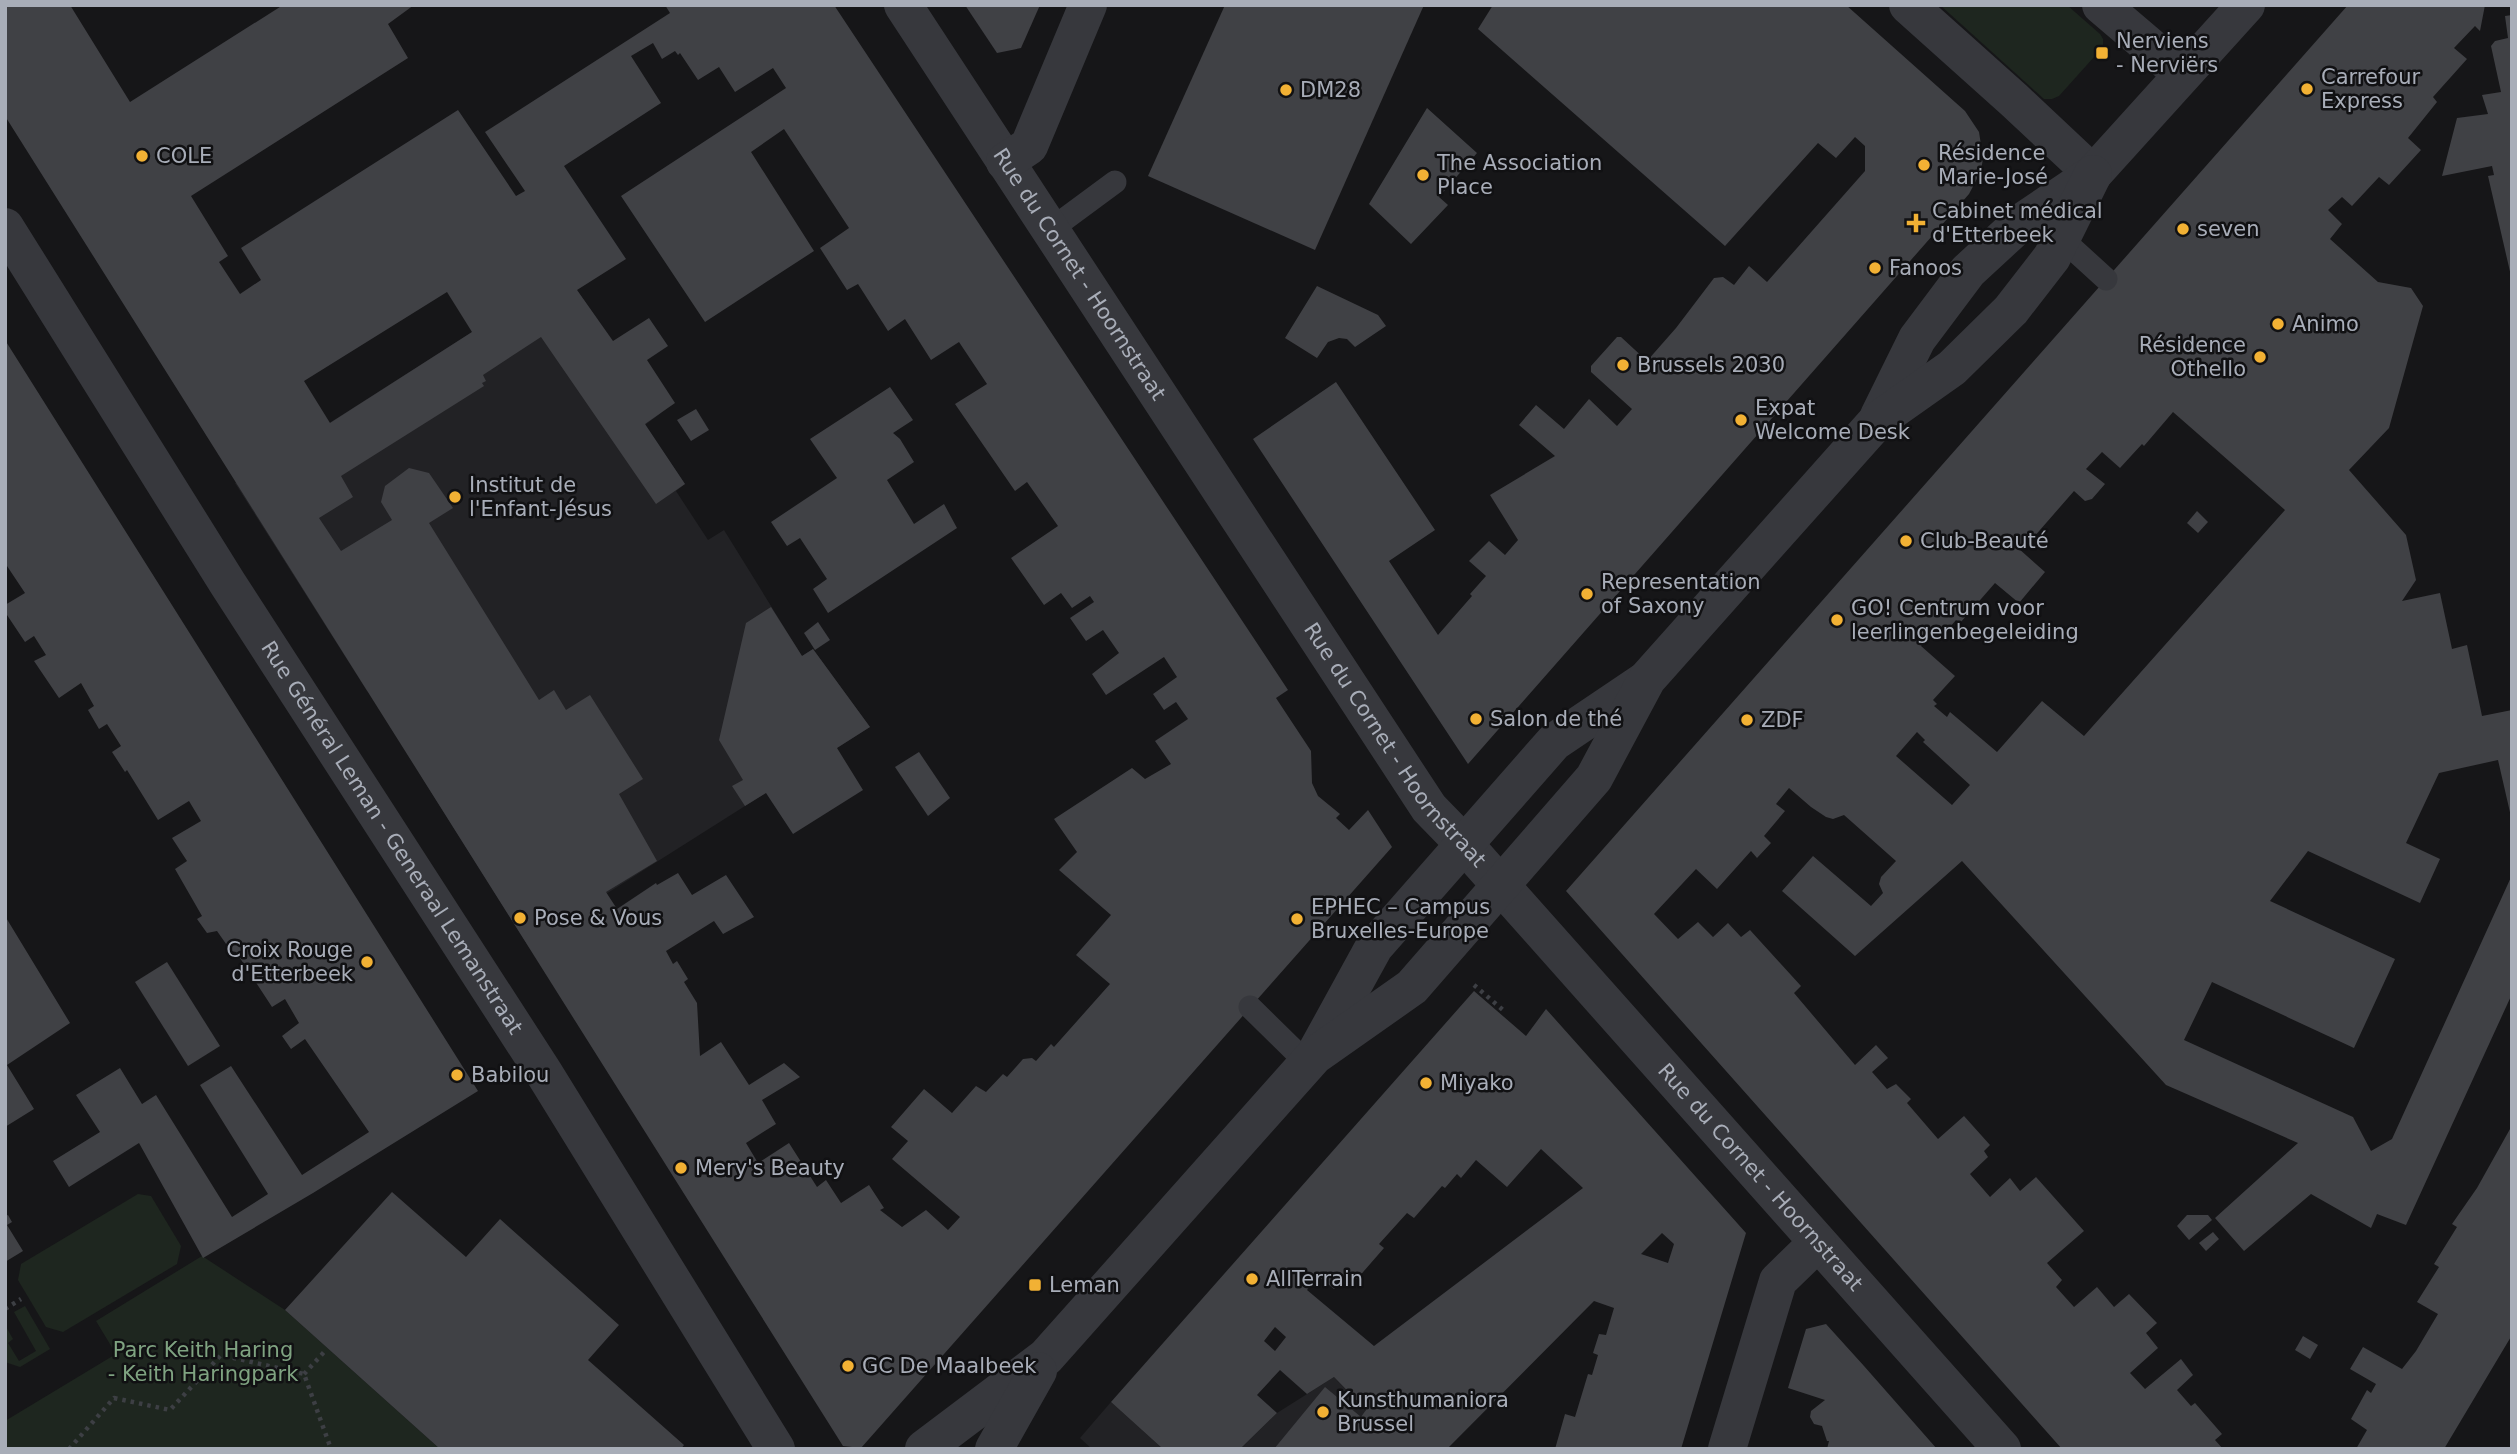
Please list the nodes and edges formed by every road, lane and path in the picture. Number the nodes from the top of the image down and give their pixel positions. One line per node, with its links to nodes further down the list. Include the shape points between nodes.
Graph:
1 (903, 5): 7 (street, Rue du Cornet - Hoornstraat)
2 (1088, 5): 7 (street, via 1029,146)
3 (1908, 5): 8 (street)
4 (2101, 5): 6 (street)
5 (2246, 5): 6 (street)
6 (2182, 74): 8 (street)
7 (1005, 162): 11 (street, Rue du Cornet - Hoornstraat)
8 (2093, 174): 12 (street); 14 (street, via 2019,224 1968,271 1917,339)
9 (1115, 182): 11 (lane)
10 (5, 227): 30 (street, Rue Général Leman - Generaal Lemanstraat, via 228,584 544,1073)
11 (1049, 230): 16 (street, Rue du Cornet - Hoornstraat, via 1429,808)
12 (2061, 238): 13 (lane); 14 (street, via 2011,310 1952,368)
13 (2106, 279)
14 (1877, 421): 15 (street)
15 (1647, 679): 16 (street, via 1554,741); 17 (street, via 1594,778)
16 (1464, 844): 17 (street, Rue du Cornet - Hoornstraat); 21 (street, via 1374,947)
17 (1500, 886): 21 (street, via 1412,987); 22 (street, Rue du Cornet - Hoornstraat)
18 (1477, 988): 20 (path, via 1503,1010)
19 (1250, 1007): 21 (lane)
20 (1500, 1013)
21 (1310, 1060): 26 (street)
22 (1817, 1243): 33 (street, via 1778,1281); 34 (street, Rue du Cornet - Hoornstraat)
23 (21, 1299): 24 (path)
24 (5, 1309)
25 (325, 1351): 27 (path)
26 (1046, 1357): 31 (street); 32 (street)
27 (303, 1374): 28 (path, via 221,1355 170,1409 114,1398); 29 (path)
28 (69, 1449)
29 (331, 1449)
30 (776, 1449)
31 (923, 1449)
32 (994, 1449)
33 (1727, 1449)
34 (2002, 1449)

